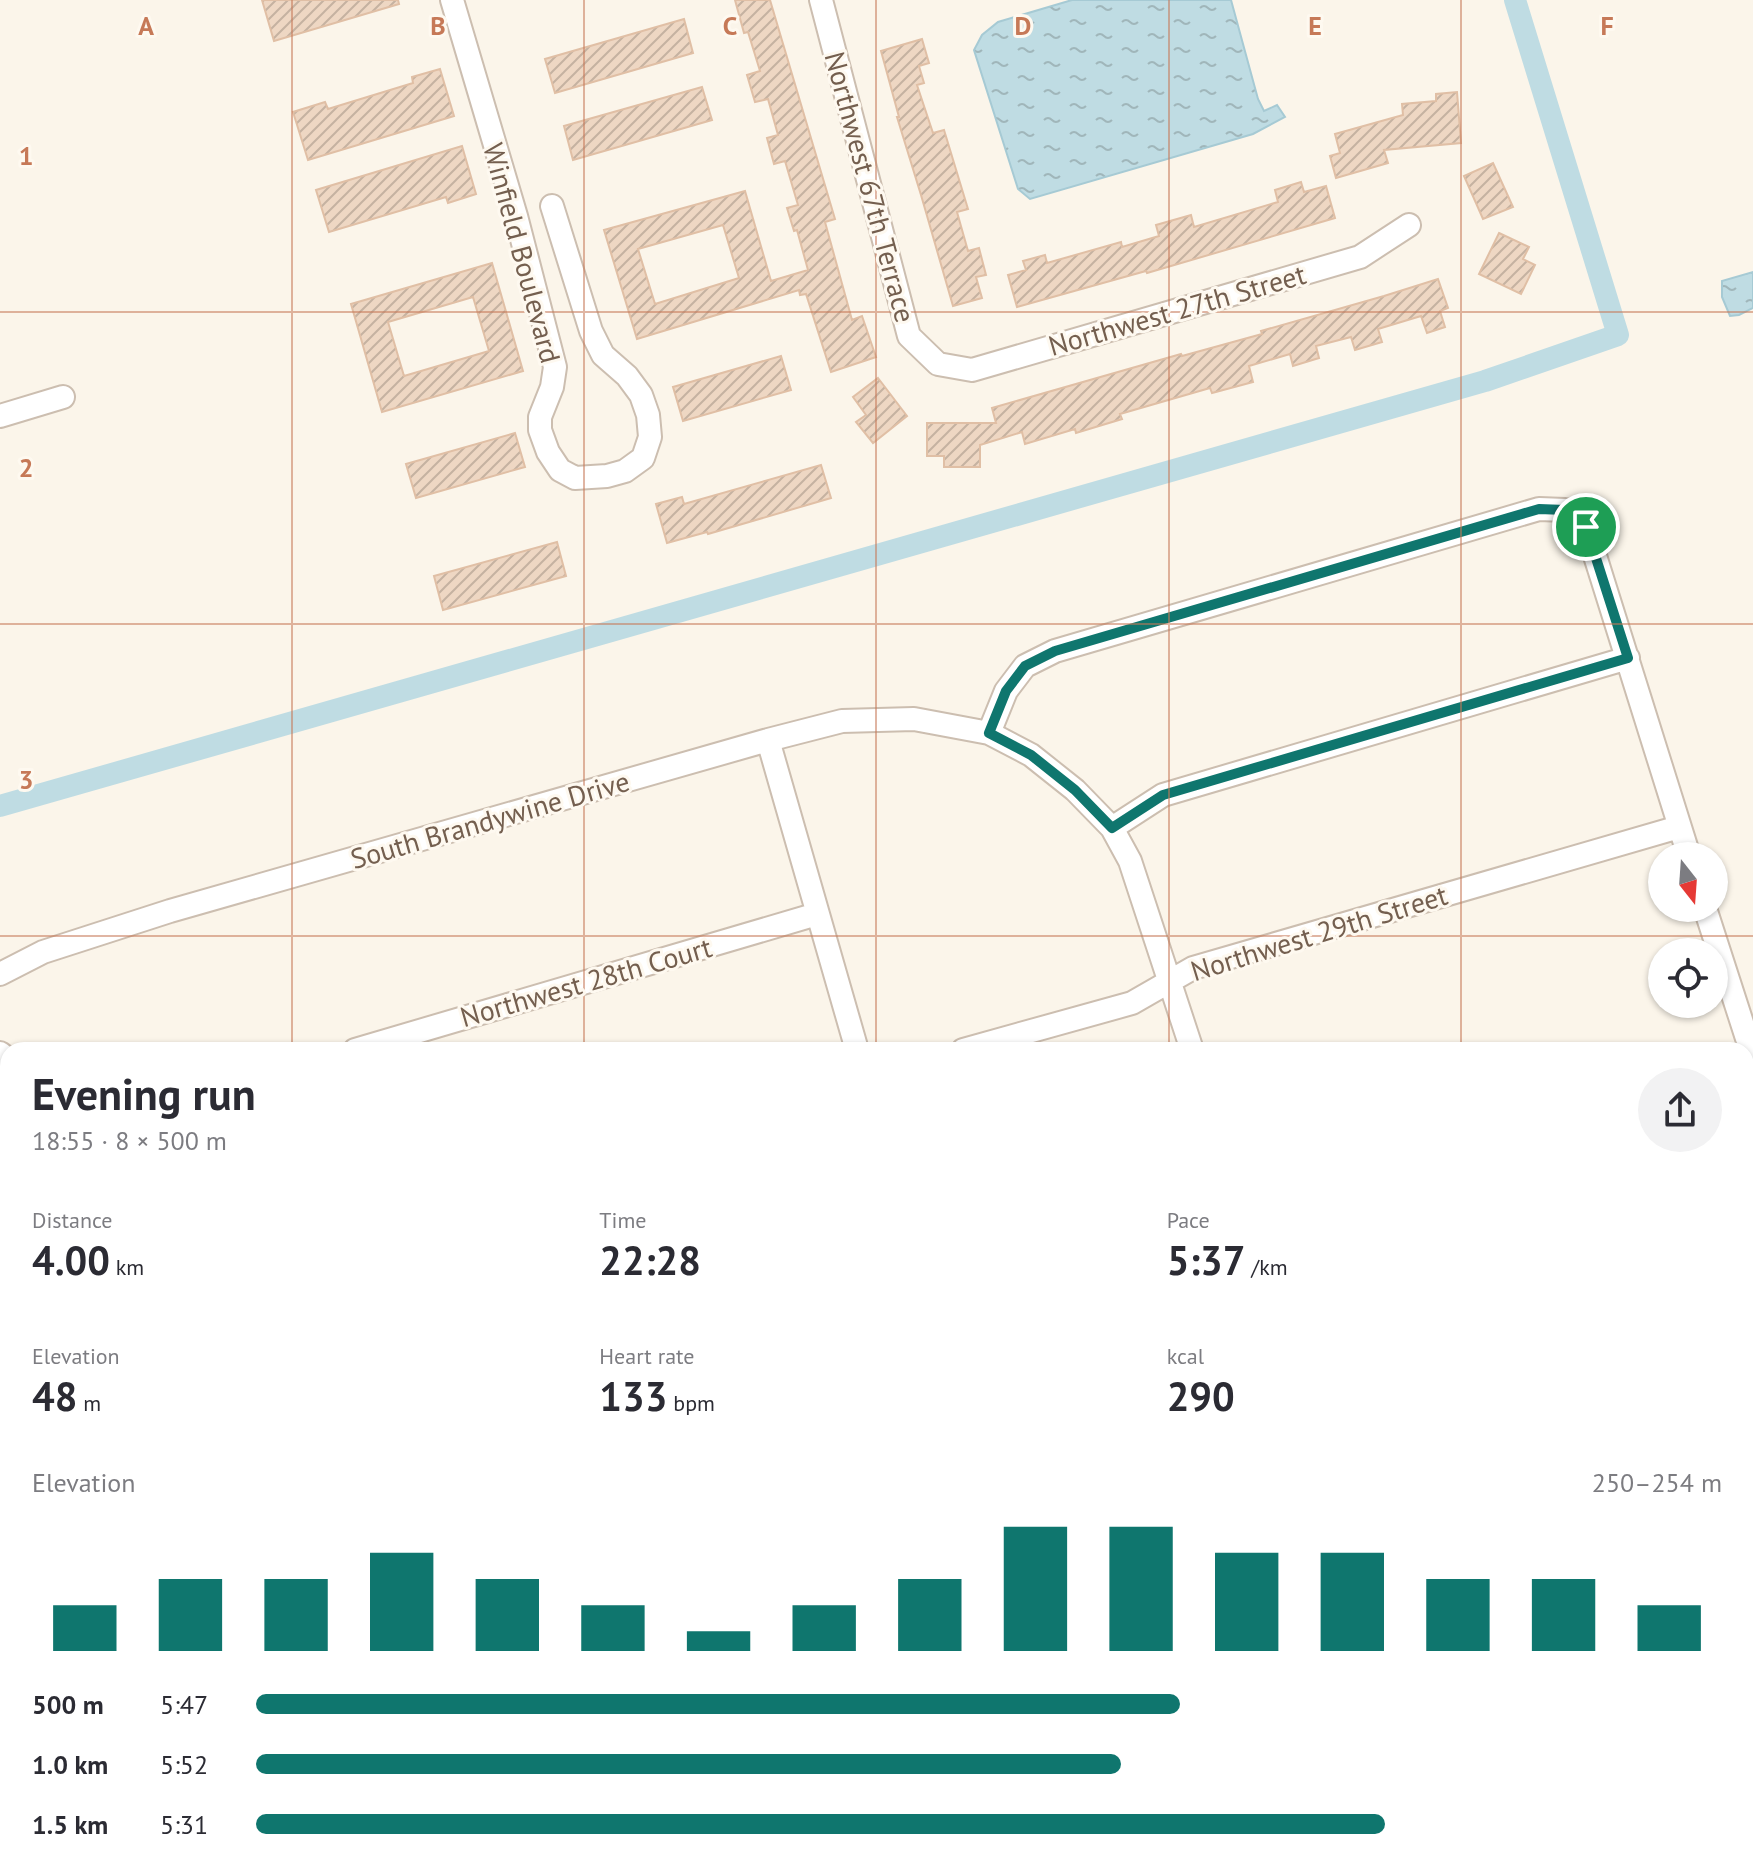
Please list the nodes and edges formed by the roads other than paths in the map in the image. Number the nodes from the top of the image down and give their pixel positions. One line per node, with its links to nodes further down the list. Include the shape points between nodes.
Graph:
1 (452, 0): 3 (street, Winfield Boulevard, via 555,367 540,430 560,470 575,478 607,476 643,458 650,437 648,415 641,395 603,355 591,331)
2 (821, 0): 5 (street, Northwest 67th Terrace, via 909,336)
3 (552, 206)
4 (1409, 225): 5 (street, Northwest 27th Street, via 1360,257 972,370)
5 (938, 364)
6 (63, 397): 7 (street)
7 (0, 416)
8 (1628, 658): 9 (street, via 1586,527 1565,510 1539,509 1055,651 1025,666 1006,691); 11 (street); 12 (street, via 1163,795)
9 (989, 733): 10 (street, South Brandywine Drive, via 914,719 842,721); 12 (street, South Brandywine Drive, via 1031,755)
10 (768, 740): 14 (street); 16 (street, South Brandywine Drive, via 170,911 43,952)
11 (1679, 827): 13 (street); 17 (street, Northwest 29th Street, via 1193,968)
12 (1112, 828): 17 (street, South Brandywine Drive, via 1130,861)
13 (1684, 842)
14 (817, 914): 18 (street, Northwest 28th Court); 19 (street)
15 (1710, 922): 22 (street)
16 (0, 974)
17 (1171, 981): 20 (street, Northwest 29th Street, via 1132,1003); 21 (street, South Brandywine Drive)
18 (382, 1042)
19 (855, 1042)
20 (992, 1042)
21 (1190, 1042)
22 (1748, 1042)

